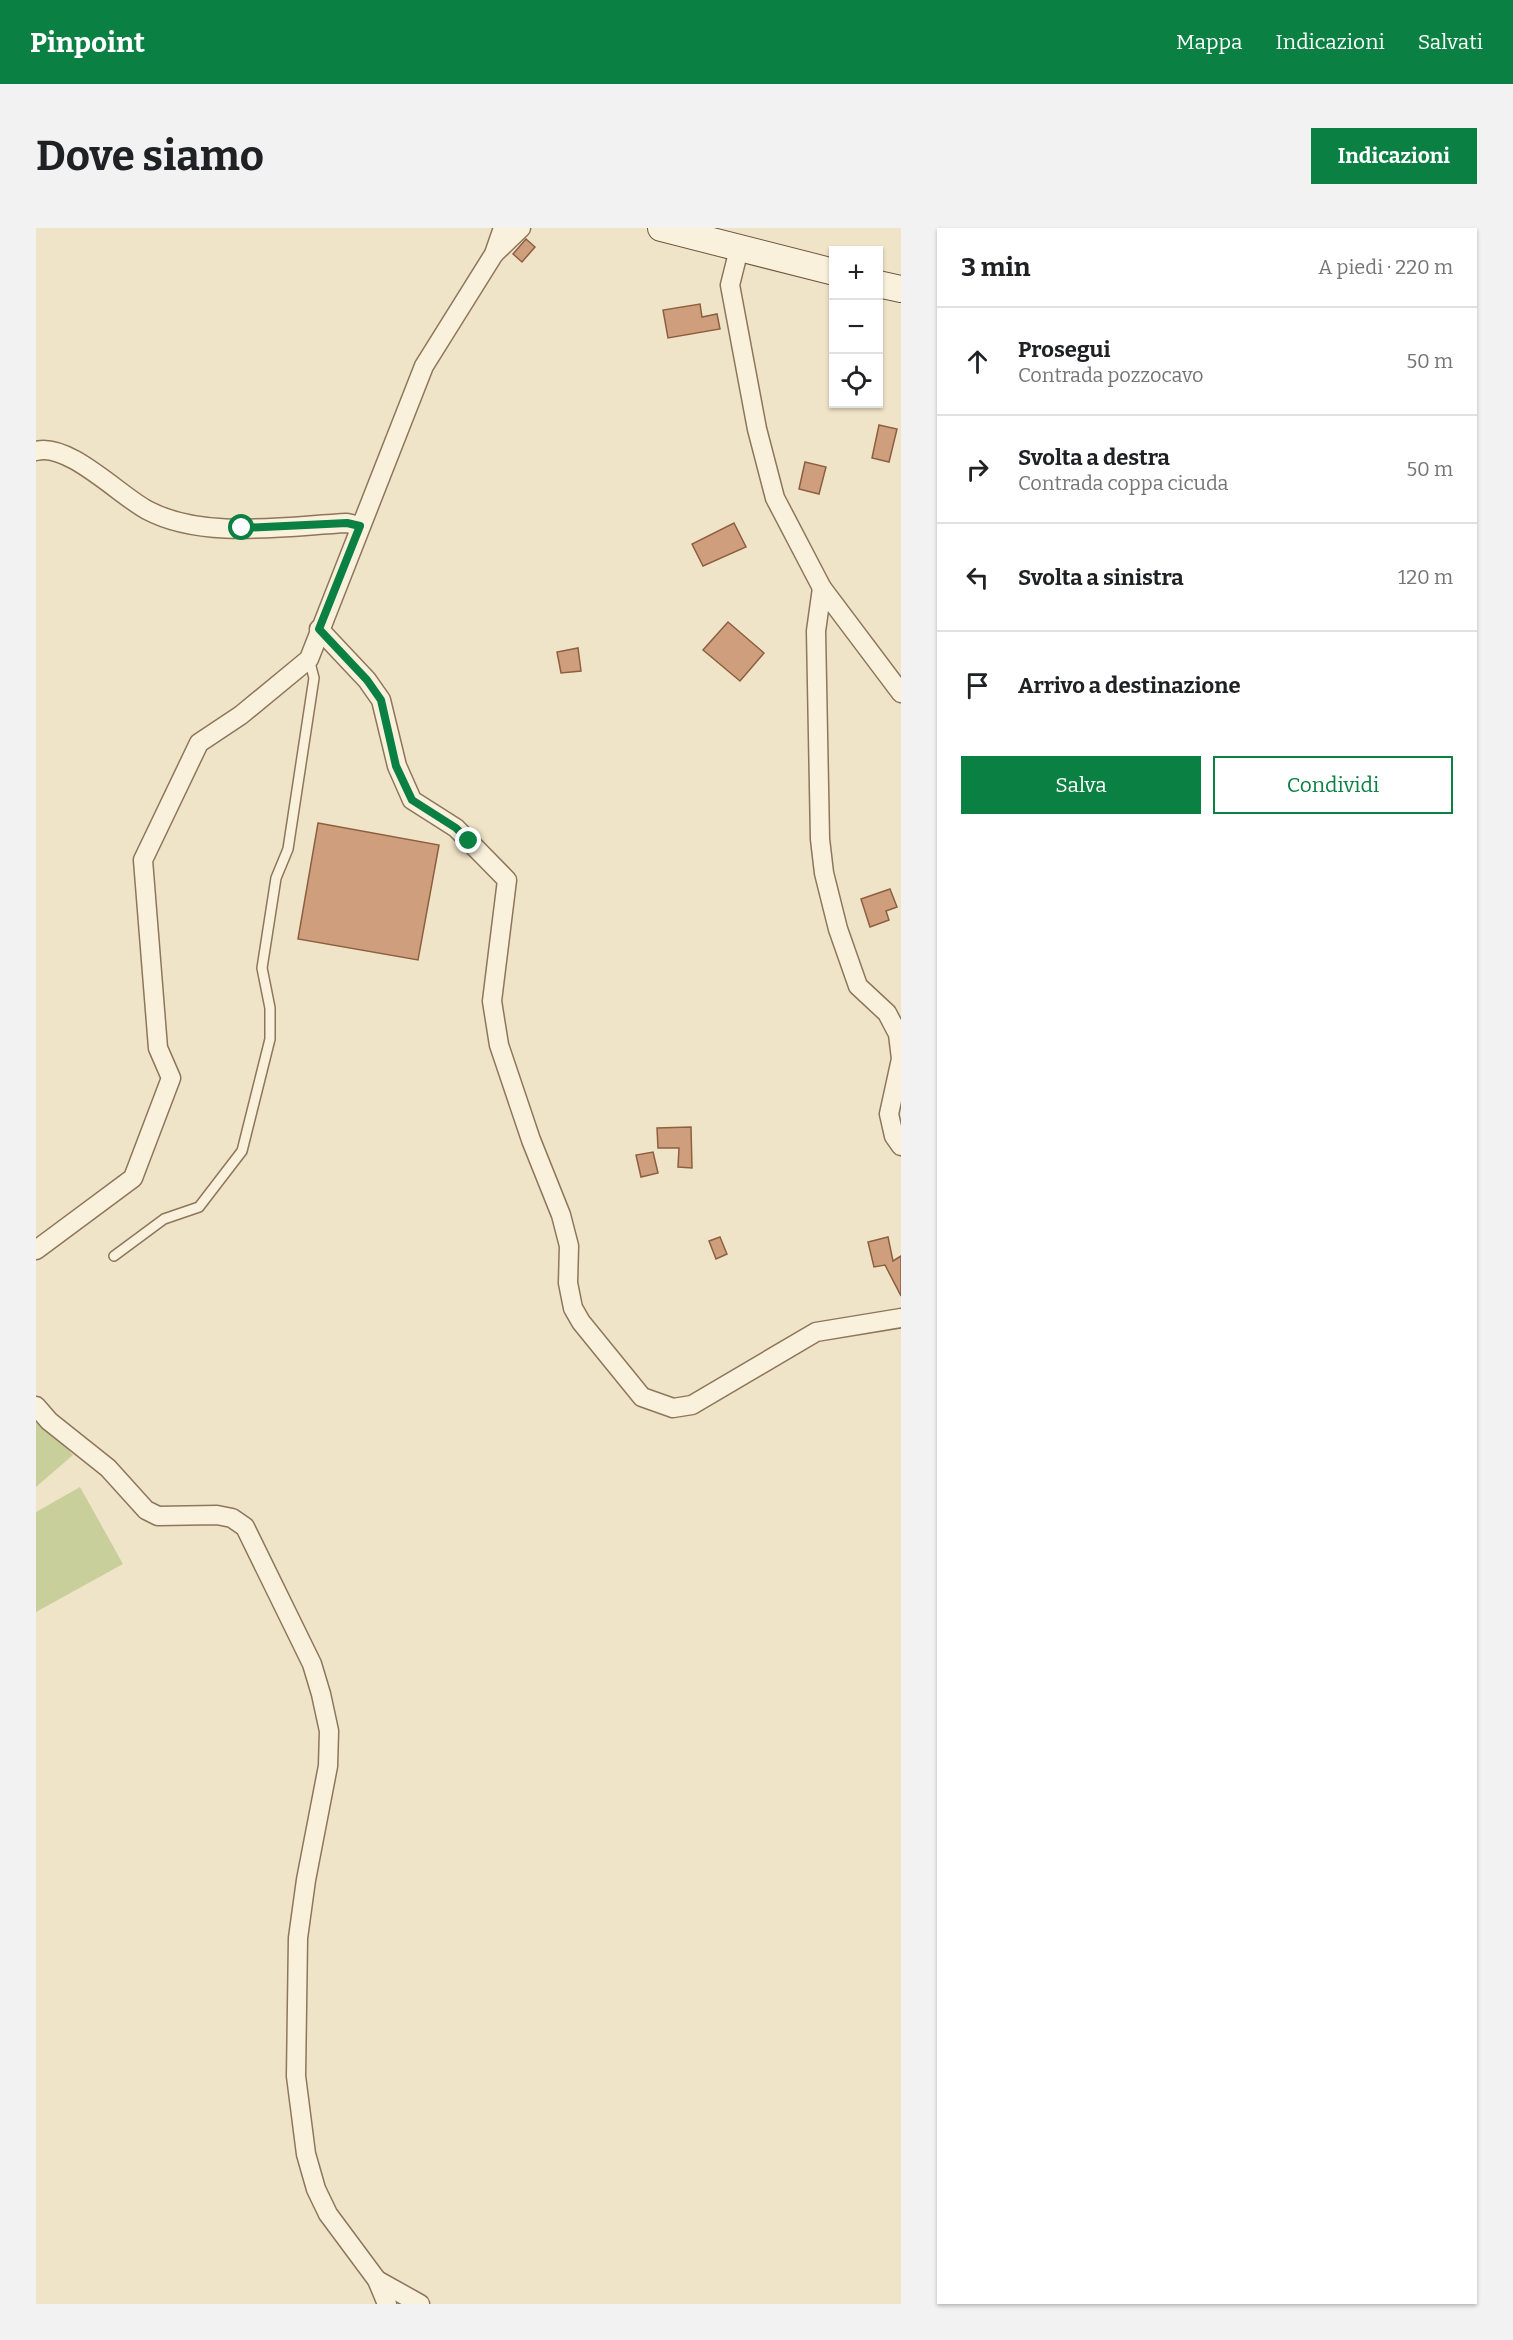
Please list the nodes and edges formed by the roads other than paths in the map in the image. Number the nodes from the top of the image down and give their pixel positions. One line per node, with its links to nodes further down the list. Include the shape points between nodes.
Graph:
1 (503, 228): 5 (street)
2 (521, 228): 5 (street)
3 (670, 229): 4 (main road)
4 (739, 249): 6 (main road); 9 (street, via 730,285 758,429 775,498)
5 (494, 254): 8 (street, via 424,366)
6 (829, 271)
7 (36, 451): 8 (street, via 54,451 73,460 165,518 242,528 347,523)
8 (360, 526): 10 (street)
9 (822, 588): 12 (street); 13 (street, via 816,631 824,873 858,986 887,1013 898,1034 901,1059 889,1114 894,1136)
10 (319, 629): 11 (street); 16 (street, via 381,700 396,766 412,800 456,828 507,880 492,1001 499,1045 561,1215 569,1246 568,1283 573,1308 642,1397 673,1408 692,1405 816,1332)
11 (309, 659): 14 (street, via 241,715 199,743 143,860 158,1048 171,1078 133,1178); 15 (lane, via 315,678 288,849 276,878 262,968 270,1008 270,1039 242,1151 199,1207 164,1219)
12 (901, 693)
13 (901, 1146)
14 (36, 1250)
15 (114, 1256)
16 (901, 1318)
17 (36, 1406): 18 (street, via 108,1468 146,1510 158,1516 217,1515 232,1518 245,1527 312,1664 329,1731 328,1766 298,1938 299,2113 306,2154 328,2214)
18 (377, 2280): 19 (street); 20 (street)
19 (387, 2304)
20 (420, 2304)

